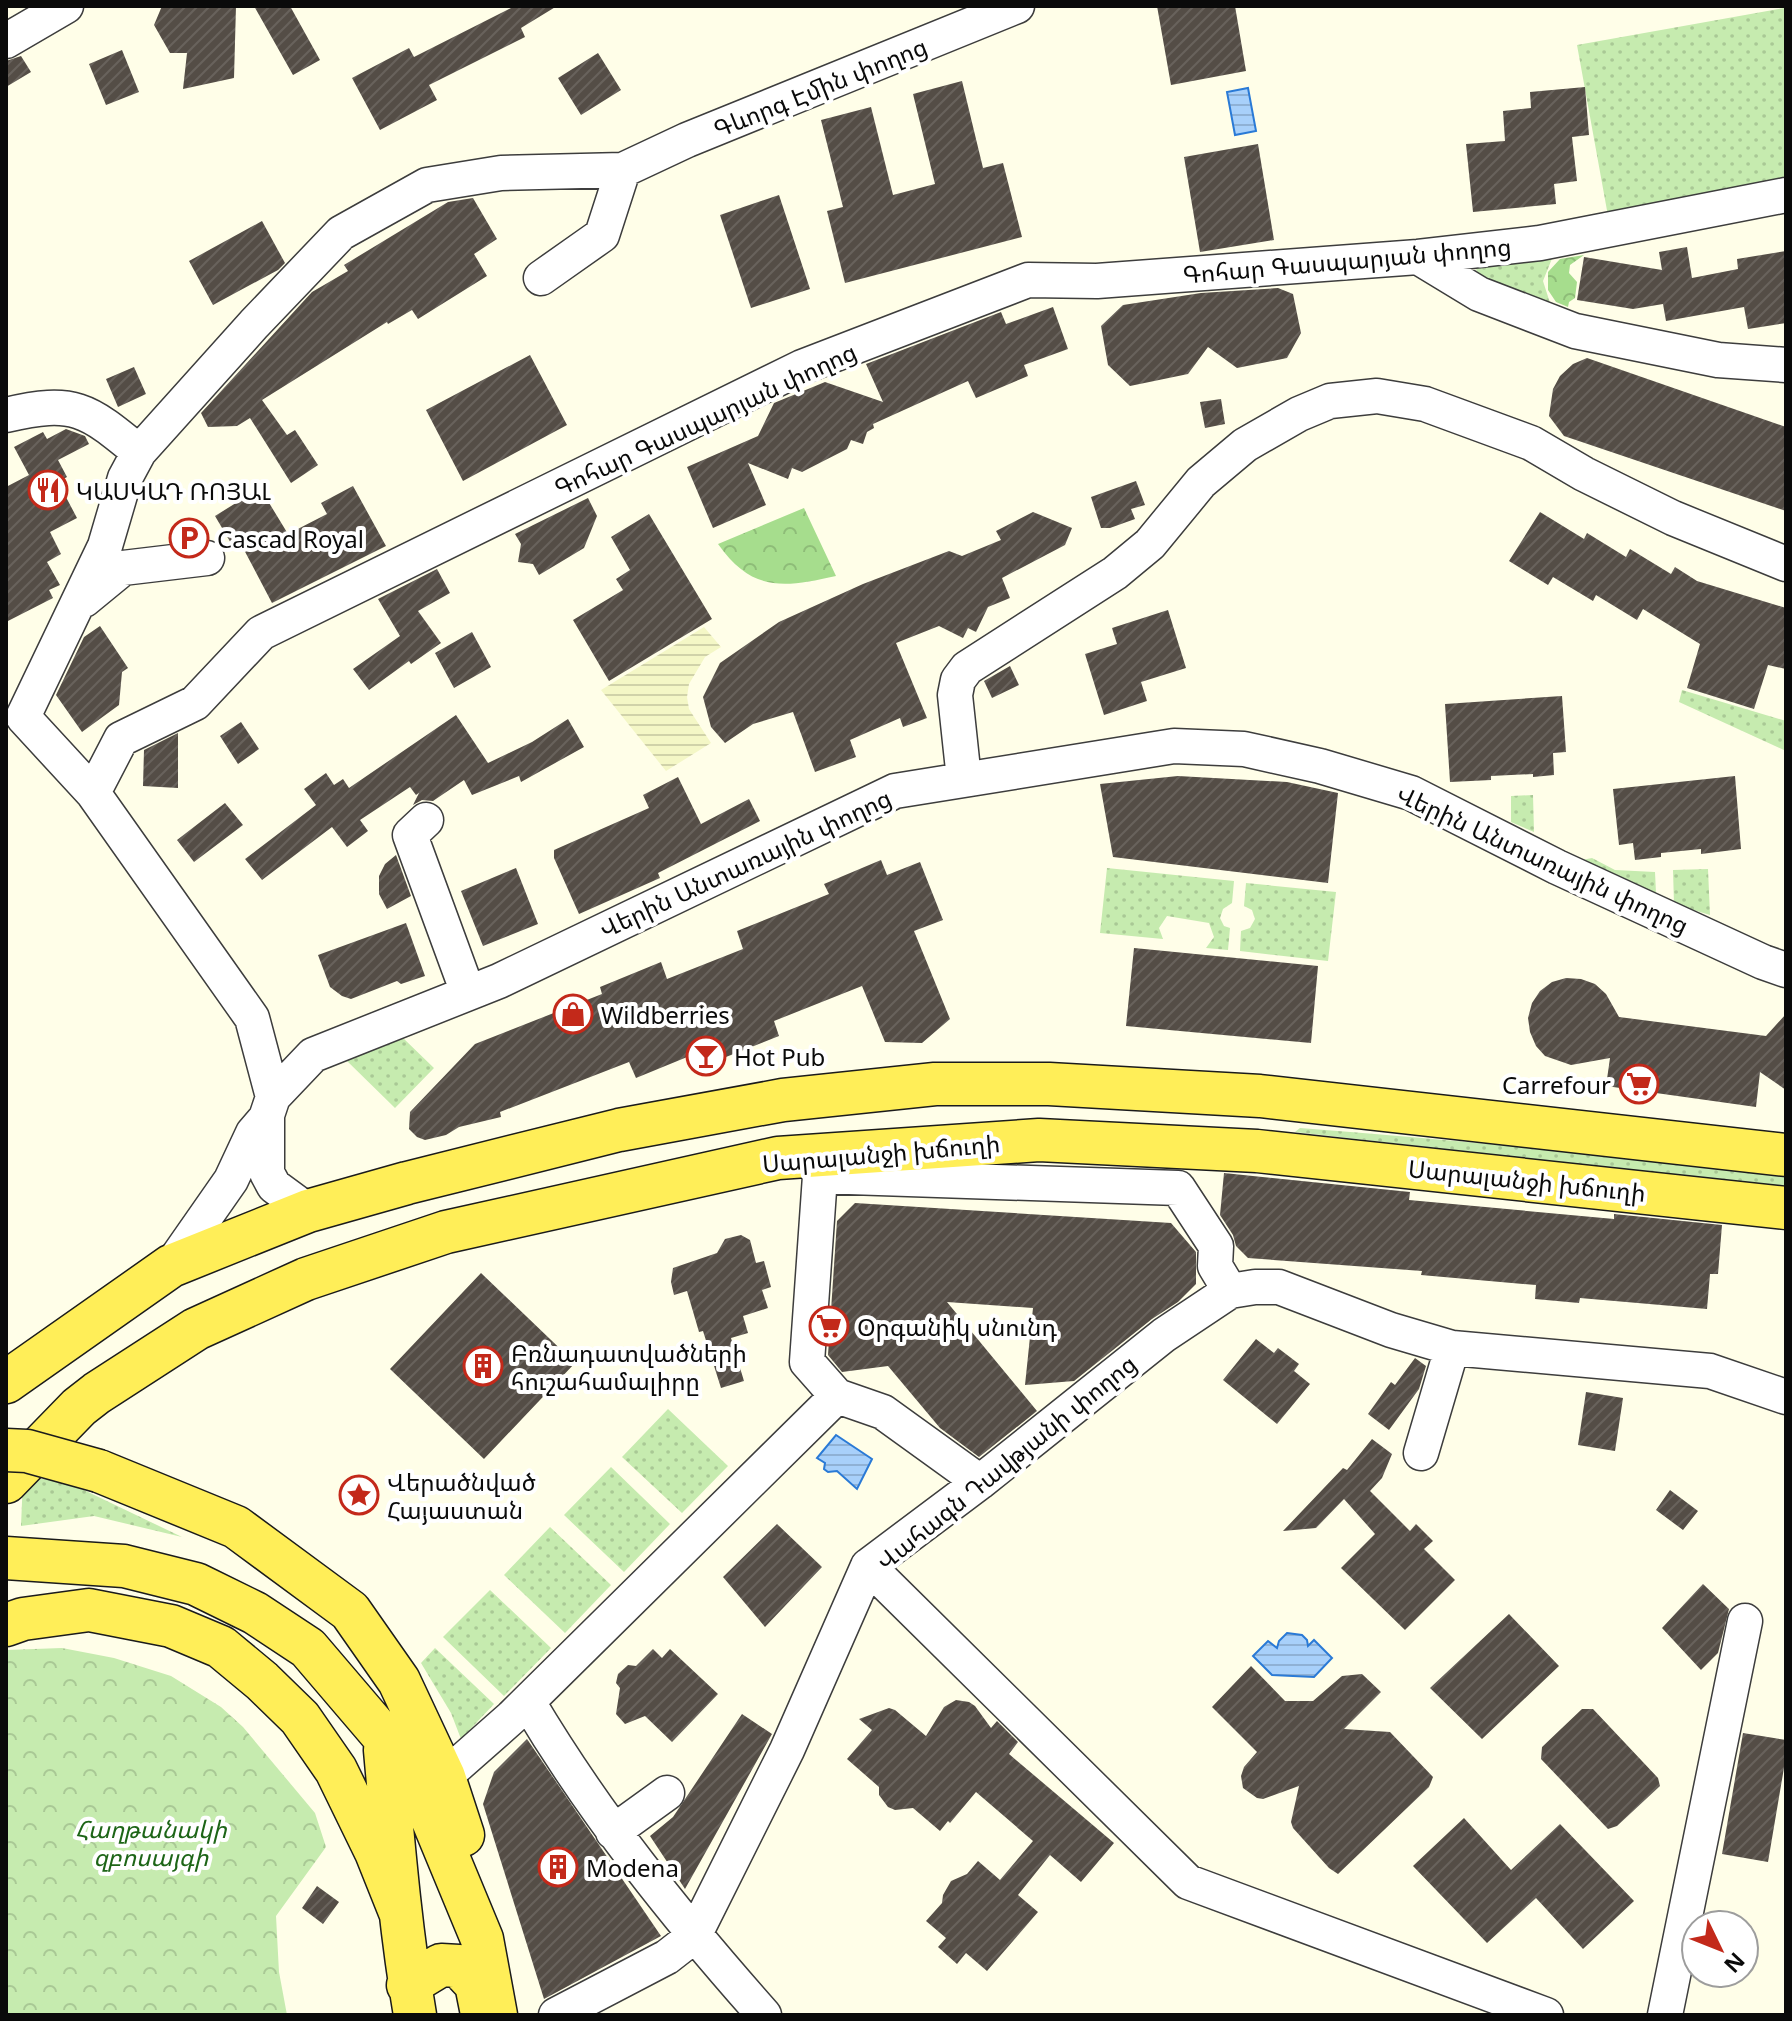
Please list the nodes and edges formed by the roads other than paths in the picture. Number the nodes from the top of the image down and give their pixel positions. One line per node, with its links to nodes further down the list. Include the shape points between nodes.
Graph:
1 (66, 6): 3 (street)
2 (1017, 6): 4 (street, Գևորգ Էմին փողոց)
3 (6, 41)
4 (623, 170): 7 (street, via 602,235); 10 (street, via 501,173 427,185 341,233)
5 (1786, 195): 6 (street, Գոհար Գասպարյան փողոց, via 1555,240)
6 (1418, 257): 8 (street, via 1479,294 1575,331 1718,360); 15 (street, Գոհար Գասպարյան փողոց, via 1097,281 1028,280 802,367 261,633 195,703 121,739)
7 (541, 278)
8 (1786, 365)
9 (6, 415): 10 (street, via 73,408 99,419)
10 (139, 452): 13 (street)
11 (207, 558): 13 (street, via 123,568)
12 (1786, 564): 14 (street, via 1673,518 1531,443 1425,404 1377,396 1330,401 1245,445 1201,482 1150,544 1115,573 967,668 955,695)
13 (75, 609): 15 (street, via 23,717)
14 (964, 779): 17 (street, Վերին Անտառային փողոց, via 1174,746 1244,749 1320,766 1411,793 1557,867); 18 (street, Վերին Անտառային փողոց, via 895,791)
15 (93, 793): 20 (street, via 252,1018)
16 (426, 820): 18 (street, via 410,835)
17 (1786, 970)
18 (468, 993): 20 (street, Վերին Անտառային փողոց, via 313,1055)
19 (1260, 1096): 21 (main road); 22 (main road); 24 (main road, via 1049,1084 935,1084 798,1098 619,1130)
20 (270, 1106): 24 (street, via 267,1173 274,1186); 25 (street, Վերին Անտառային փողոց, via 231,1180)
21 (1257, 1151): 23 (main road, Սարալանջի խճուղի); 33 (main road, Սարալանջի խճուղի, via 1039,1140 778,1158 446,1232 317,1274 196,1329 79,1407)
22 (1786, 1155)
23 (1786, 1208)
24 (308, 1211): 25 (main road)
25 (171, 1266): 28 (main road)
26 (1230, 1291): 27 (street, Վահագն Դավթյանի փողոց, via 1279,1287); 29 (street, via 1215,1266 1216,1246 1178,1188 820,1176 807,1362); 34 (street, Վահագն Դավթյանի փողոց, via 1164,1335)
27 (1452, 1348): 30 (street, Վահագն Դավթյանի փողոց, via 1710,1371); 32 (street)
28 (6, 1382)
29 (837, 1396): 34 (street, via 883,1412); 39 (street)
30 (1786, 1397)
31 (6, 1450): 41 (main road, bridge, via 99,1471 236,1527 284,1560 350,1611 399,1681)
32 (1421, 1453)
33 (6, 1482)
34 (980, 1482): 36 (street, Վահագն Դավթյանի փողոց)
35 (6, 1558): 40 (main road, via 124,1566 196,1584 255,1613 308,1648)
36 (868, 1566): 45 (street, via 787,1750); 53 (street, Վահագն Դավթյանի փողոց, via 1188,1882)
37 (1745, 1621): 54 (street)
38 (6, 1625): 44 (main road, via 89,1610 171,1626 221,1647 300,1718 336,1770)
39 (528, 1702): 41 (street); 43 (street)
40 (384, 1737): 44 (main road); 46 (main road, via 431,1816)
41 (444, 1777): 46 (main road, via 463,1836)
42 (667, 1793): 43 (street)
43 (613, 1832): 45 (street)
44 (400, 1912): 47 (main road)
45 (694, 1936): 48 (street); 52 (street)
46 (482, 1939): 50 (main road)
47 (412, 2000): 49 (main road, via 441,1965 459,1966 476,1984)
48 (598, 2006): 51 (street)
49 (482, 2015)
50 (496, 2015)
51 (556, 2015)
52 (764, 2015)
53 (1546, 2015)
54 (1665, 2015)

